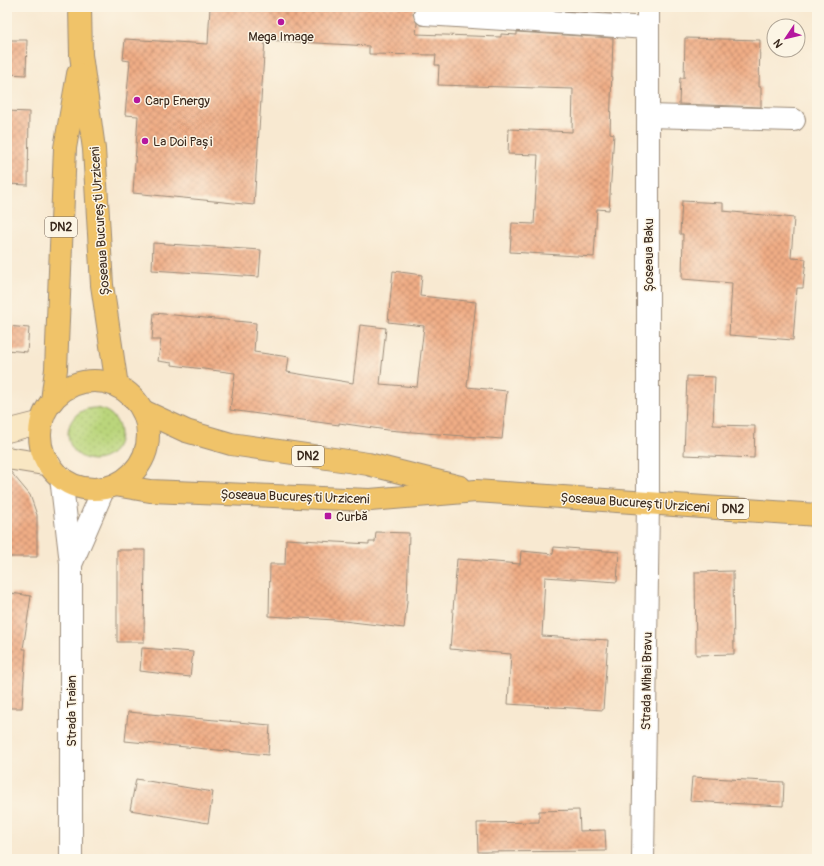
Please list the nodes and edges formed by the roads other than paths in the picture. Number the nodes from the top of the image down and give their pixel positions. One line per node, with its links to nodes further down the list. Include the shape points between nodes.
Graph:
1 (80, 7): 4 (highway, Șoseaua București Urziceni / DN2)
2 (425, 14): 3 (street)
3 (648, 17): 5 (street, Șoseaua Baku)
4 (81, 55): 7 (highway, Șoseaua București Urziceni / DN2, via 94,149 102,285); 8 (highway, Șoseaua București Urziceni / DN2, via 65,148 56,369)
5 (648, 116): 6 (street); 16 (street, Șoseaua Baku)
6 (794, 120)
7 (117, 386): 8 (highway, Șoseaua București Urziceni / DN2, via 94,381 82,382 71,386); 9 (highway, Șoseaua București Urziceni / DN2, via 132,396)
8 (52, 401): 10 (highway, Șoseaua București Urziceni / DN2)
9 (143, 411): 14 (highway, Șoseaua București Urziceni / DN2, via 148,428 147,445 143,456 130,475); 15 (highway, Șoseaua București Urziceni / DN2, via 186,431 231,444 368,464)
10 (42, 422): 11 (main road); 13 (highway, Șoseaua București Urziceni / DN2, via 42,445)
11 (7, 431)
12 (7, 458): 13 (main road)
13 (55, 471): 14 (highway, Șoseaua București Urziceni / DN2, via 74,485 89,488); 18 (street, Strada Traian)
14 (110, 486): 15 (highway, Șoseaua București Urziceni / DN2, via 150,491 370,500); 18 (street, Strada Traian)
15 (476, 491): 16 (highway, Șoseaua București Urziceni / DN2)
16 (648, 503): 17 (highway, Șoseaua București Urziceni / DN2); 20 (street, Strada Mihai Bravu)
17 (817, 515)
18 (71, 563): 19 (street, Strada Traian)
19 (71, 859)
20 (643, 859)

